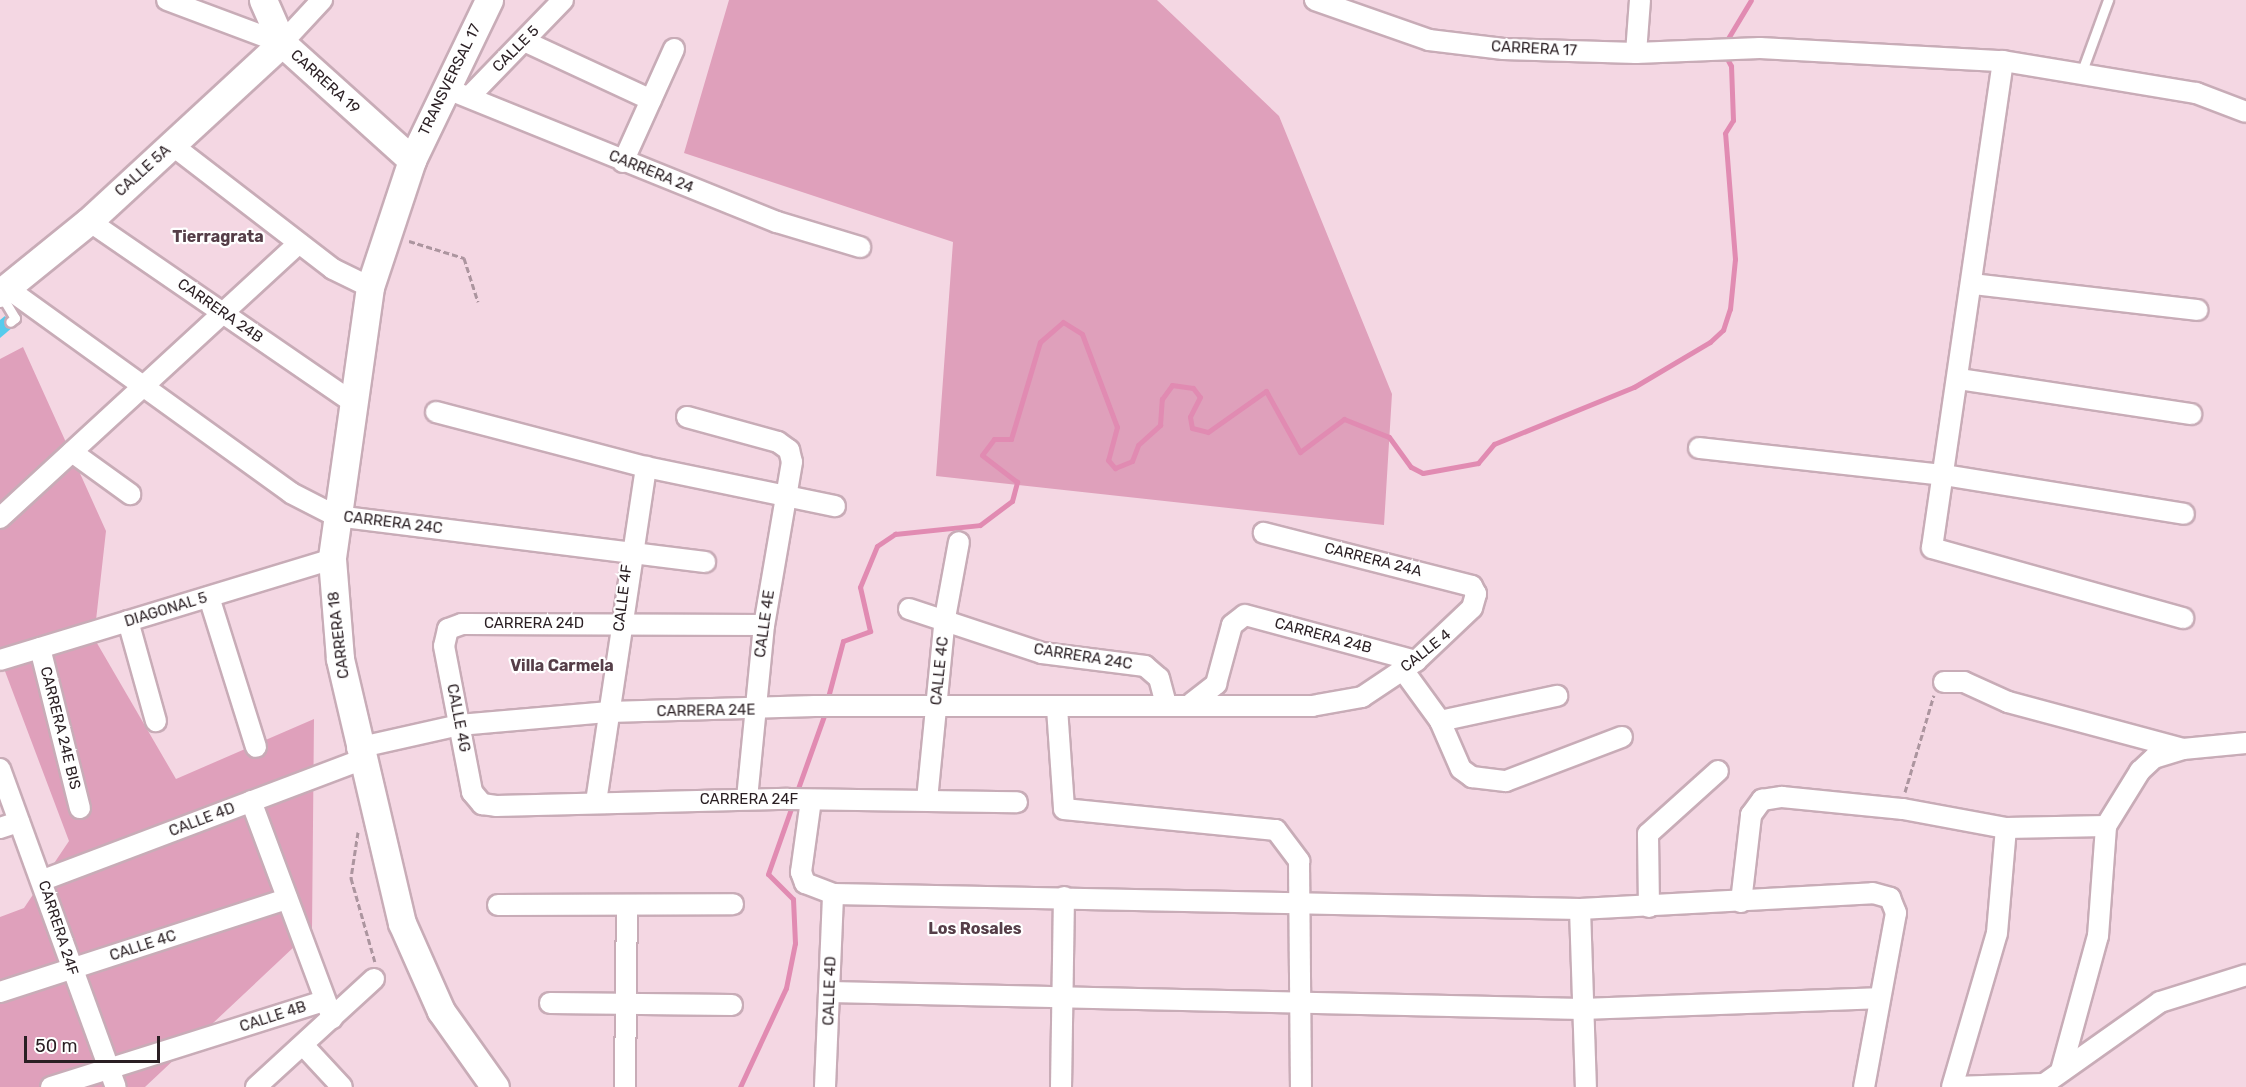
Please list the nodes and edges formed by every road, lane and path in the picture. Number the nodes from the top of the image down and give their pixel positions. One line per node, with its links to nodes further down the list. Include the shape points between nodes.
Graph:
1 (167, 0): 10 (street)
2 (263, 0): 10 (street)
3 (322, 0): 10 (street, CARRERA 19)
4 (489, 0): 15 (street, TRANSVERSAL 17)
5 (563, 0): 9 (street, CALLE 5)
6 (1315, 0): 12 (street, CARRERA 17, via 1430,40)
7 (1640, 0): 12 (street)
8 (2108, 0): 14 (lane)
9 (524, 41): 15 (street, CALLE 5); 16 (street)
10 (282, 43): 18 (street, CALLE 5A); 19 (street, CARRERA 19)
11 (674, 49): 16 (street)
12 (1636, 53): 13 (street, CARRERA 17, via 1760,48)
13 (2002, 60): 14 (street, CARRERA 17); 25 (street)
14 (2082, 71): 17 (street, CARRERA 17, via 2196,93)
15 (457, 93): 19 (street, TRANSVERSAL 17); 20 (street, CARRERA 24)
16 (651, 100): 20 (street)
17 (2246, 112)
18 (172, 145): 21 (street, CALLE 5A); 23 (street)
19 (412, 160): 22 (street, CARRERA 18)
20 (623, 162): 24 (street, CARRERA 24, via 777,222)
21 (89, 220): 27 (street, CALLE 5A); 30 (street, CARRERA 24B)
22 (387, 235): 26 (street, CARRERA 18); 28 (path, via 464,258)
23 (299, 243): 26 (street, via 333,269); 30 (street)
24 (860, 247)
25 (1973, 284): 29 (street); 32 (street)
26 (370, 287): 34 (street, CARRERA 18)
27 (2, 291): 31 (lane, via 15,318); 33 (street, CARRERA 24C)
28 (478, 302)
29 (2197, 310)
30 (225, 316): 33 (street); 34 (street, CARRERA 24B)
31 (10, 322)
32 (1959, 380): 36 (street); 41 (street)
33 (143, 386): 39 (street); 46 (street, CARRERA 24C, via 291,493)
34 (351, 401): 46 (street, CARRERA 18)
35 (436, 412): 40 (street)
36 (2191, 414)
37 (687, 417): 43 (street, CALLE 4E, via 778,442 789,450)
38 (1699, 448): 41 (street)
39 (72, 452): 42 (street); 47 (street)
40 (646, 467): 43 (street); 50 (street, CALLE 4F)
41 (1944, 475): 45 (street); 57 (street, via 1932,548)
42 (130, 494)
43 (783, 495): 44 (street); 60 (street, CALLE 4E)
44 (835, 506)
45 (2184, 514)
46 (336, 516): 50 (street, CARRERA 24C); 51 (street, CARRERA 18)
47 (0, 518)
48 (1264, 533): 53 (street, CARRERA 24A, via 1460,582)
49 (959, 542): 56 (street, CALLE 4C)
50 (629, 554): 52 (street, CARRERA 24C); 59 (street, CALLE 4F)
51 (332, 559): 54 (street, DIAGONAL 5); 80 (street, CARRERA 18, via 334,612)
52 (705, 562)
53 (1476, 594): 64 (street, CALLE 4, via 1463,622)
54 (209, 597): 58 (street, DIAGONAL 5); 78 (street)
55 (909, 609): 56 (street, CARRERA 24C)
56 (945, 618): 68 (street, CARRERA 24C, via 1042,653 1145,666 1159,678); 69 (street, CALLE 4C)
57 (2183, 618)
58 (128, 621): 62 (street, DIAGONAL 5); 73 (street)
59 (620, 623): 60 (street, CARRERA 24D); 61 (street, CARRERA 24D, via 462,624); 72 (street, CALLE 4F)
60 (764, 625): 71 (street, CALLE 4E)
61 (448, 629): 75 (street, CALLE 4G, via 444,646)
62 (40, 648): 63 (street, DIAGONAL 5); 91 (street, CARRERA 24E BIS)
63 (0, 660)
64 (1410, 666): 67 (street, CALLE 4, via 1362,697 1312,706); 67 (street, CARRERA 24B, via 1245,615 1232,625 1216,684); 74 (street)
65 (1944, 682): 79 (street, via 1964,682 2008,702); 92 (path, via 1930,701)
66 (1557, 696): 74 (street)
67 (1192, 703): 68 (street)
68 (1166, 705): 70 (street)
69 (936, 708): 70 (street, CARRERA 24E); 71 (street, CARRERA 24E, via 815,706); 85 (street, CALLE 4C)
70 (1057, 708): 101 (street, via 1064,810 1276,830 1299,861)
71 (753, 710): 72 (street, CARRERA 24E); 83 (street, CALLE 4E)
72 (609, 712): 75 (street, CARRERA 24E); 87 (street, CALLE 4F)
73 (156, 721)
74 (1440, 722): 76 (street, via 1461,769 1486,780 1506,781)
75 (459, 725): 80 (street, CARRERA 24E); 90 (street, CALLE 4G, via 472,792)
76 (1622, 737)
77 (2246, 743): 79 (street)
78 (256, 747)
79 (2183, 749): 94 (street, via 2154,758 2140,771)
80 (359, 754): 86 (street, CALLE 4D); 89 (street, CARRERA 18)
81 (0, 769): 93 (street, CARRERA 24F)
82 (1718, 771): 105 (street, via 1648,834)
83 (747, 799): 84 (street, CARRERA 24F); 87 (street, CARRERA 24F)
84 (802, 799): 85 (street, CARRERA 24F); 97 (street, via 801,872 805,883)
85 (927, 800): 88 (street, CARRERA 24F)
86 (251, 801): 96 (street, CALLE 4D); 99 (street)
87 (596, 802): 90 (street, CARRERA 24F)
88 (1017, 802)
89 (372, 804): 109 (path, via 352,849 351,878 375,961); 127 (street, CARRERA 18, via 402,922 420,968 461,1043)
90 (482, 804)
91 (80, 808)
92 (1903, 809): 95 (street); 100 (street, via 1782,797 1762,800 1750,815)
93 (9, 825): 96 (street, CARRERA 24F)
94 (2106, 826): 95 (street); 121 (street, via 2098,936)
95 (2006, 828): 134 (street, via 1997,933)
96 (43, 880): 107 (street, CARRERA 24F)
97 (833, 894): 98 (street); 111 (street, CALLE 4D)
98 (1064, 897): 101 (street); 112 (street)
99 (286, 899): 107 (street, CALLE 4C); 118 (street)
100 (1741, 902): 105 (street); 113 (street, via 1873,893 1890,898 1896,913)
101 (1302, 903): 106 (street); 114 (street)
102 (733, 904): 104 (street)
103 (498, 905): 104 (street)
104 (627, 905): 116 (street)
105 (1649, 907): 106 (street)
106 (1580, 909): 119 (street)
107 (70, 970): 110 (street, CALLE 4C); 122 (street, CARRERA 24F)
108 (2246, 975): 121 (street, via 2160,1002)
109 (374, 978): 118 (street)
110 (0, 992)
111 (830, 993): 112 (street); 129 (street, CALLE 4D)
112 (1065, 997): 114 (street); 130 (street)
113 (1877, 998): 119 (street); 133 (street)
114 (1301, 999): 119 (street); 131 (street)
115 (550, 1003): 116 (street)
116 (628, 1003): 117 (street); 128 (street)
117 (732, 1005)
118 (328, 1009): 120 (street); 122 (street, CALLE 4B)
119 (1582, 1009): 132 (street)
120 (303, 1045): 125 (street); 126 (street)
121 (2061, 1071): 123 (street)
122 (112, 1078): 124 (street, CALLE 4B)
123 (2042, 1085): 134 (street)
124 (51, 1087)
125 (256, 1087)
126 (342, 1087)
127 (495, 1087)
128 (625, 1087)
129 (825, 1087)
130 (1061, 1087)
131 (1301, 1087)
132 (1586, 1087)
133 (1864, 1087)
134 (1953, 1087)

